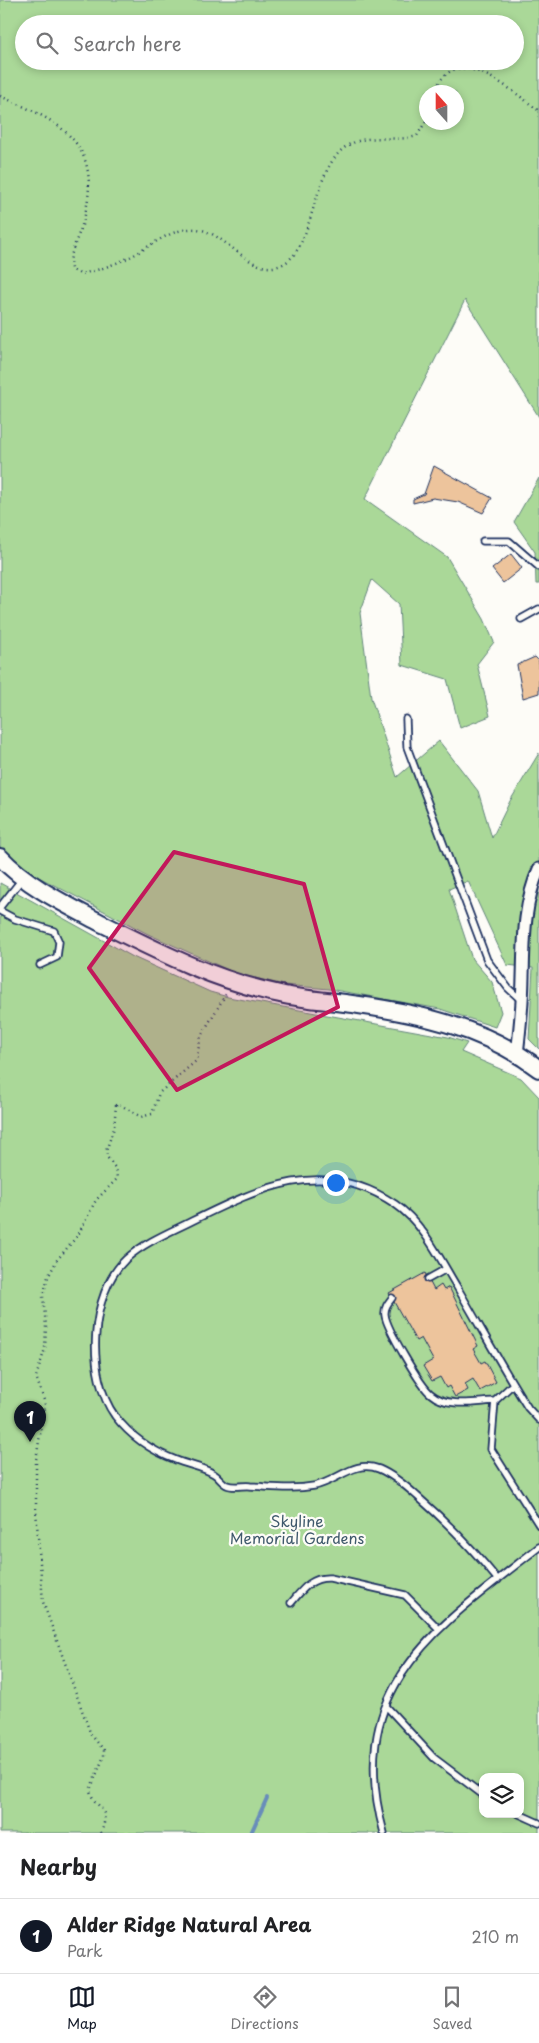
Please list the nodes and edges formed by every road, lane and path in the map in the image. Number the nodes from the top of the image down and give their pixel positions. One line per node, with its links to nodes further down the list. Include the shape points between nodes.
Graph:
1 (456, 70): 3 (path, via 451,71)
2 (469, 70): 5 (path, via 505,86)
3 (438, 85)
4 (0, 96): 6 (path, via 64,128 86,161 89,185 86,212 70,261 71,269 80,274 129,258 179,230 196,229 223,240 255,264 270,267 283,264 297,252 328,170 338,153 371,138 405,140 417,136)
5 (539, 111)
6 (421, 130)
7 (483, 541): 8 (lane, via 509,541)
8 (539, 567)
9 (539, 609): 10 (lane)
10 (521, 619)
11 (406, 719): 18 (lane, via 407,747 487,960)
12 (0, 857): 14 (main road)
13 (539, 869): 18 (street, via 531,886 523,944)
14 (23, 877): 15 (lane); 19 (main road, via 74,909 191,967 281,994 404,1012 438,1021 469,1031)
15 (0, 907)
16 (0, 911): 17 (lane, via 54,931 59,942 57,957)
17 (40, 965)
18 (522, 1001): 19 (street)
19 (517, 1055): 20 (main road)
20 (539, 1069)
21 (446, 1269): 22 (lane); 24 (lane); 29 (lane, via 414,1223 395,1204 363,1188 325,1178 284,1182 237,1199 151,1241 126,1259 108,1285 97,1318 95,1355 100,1387 114,1415 139,1442 173,1460 213,1473 228,1486 305,1487 331,1482 350,1469 363,1466 379,1469 404,1484 450,1524)
22 (428, 1279)
23 (392, 1298): 25 (lane, via 385,1309 386,1322 412,1369 431,1394 444,1401)
24 (513, 1384): 25 (lane); 26 (lane)
25 (495, 1401): 27 (lane, via 491,1449)
26 (539, 1420)
27 (539, 1525)
28 (539, 1547): 29 (lane)
29 (498, 1580): 31 (lane)
30 (291, 1602): 31 (lane, via 319,1577 330,1578 405,1595)
31 (439, 1629): 32 (lane, via 404,1667)
32 (386, 1706): 33 (lane, via 434,1758); 36 (lane, via 375,1747 372,1775)
33 (479, 1792)
34 (524, 1816): 35 (lane)
35 (539, 1823)
36 (384, 1833)

